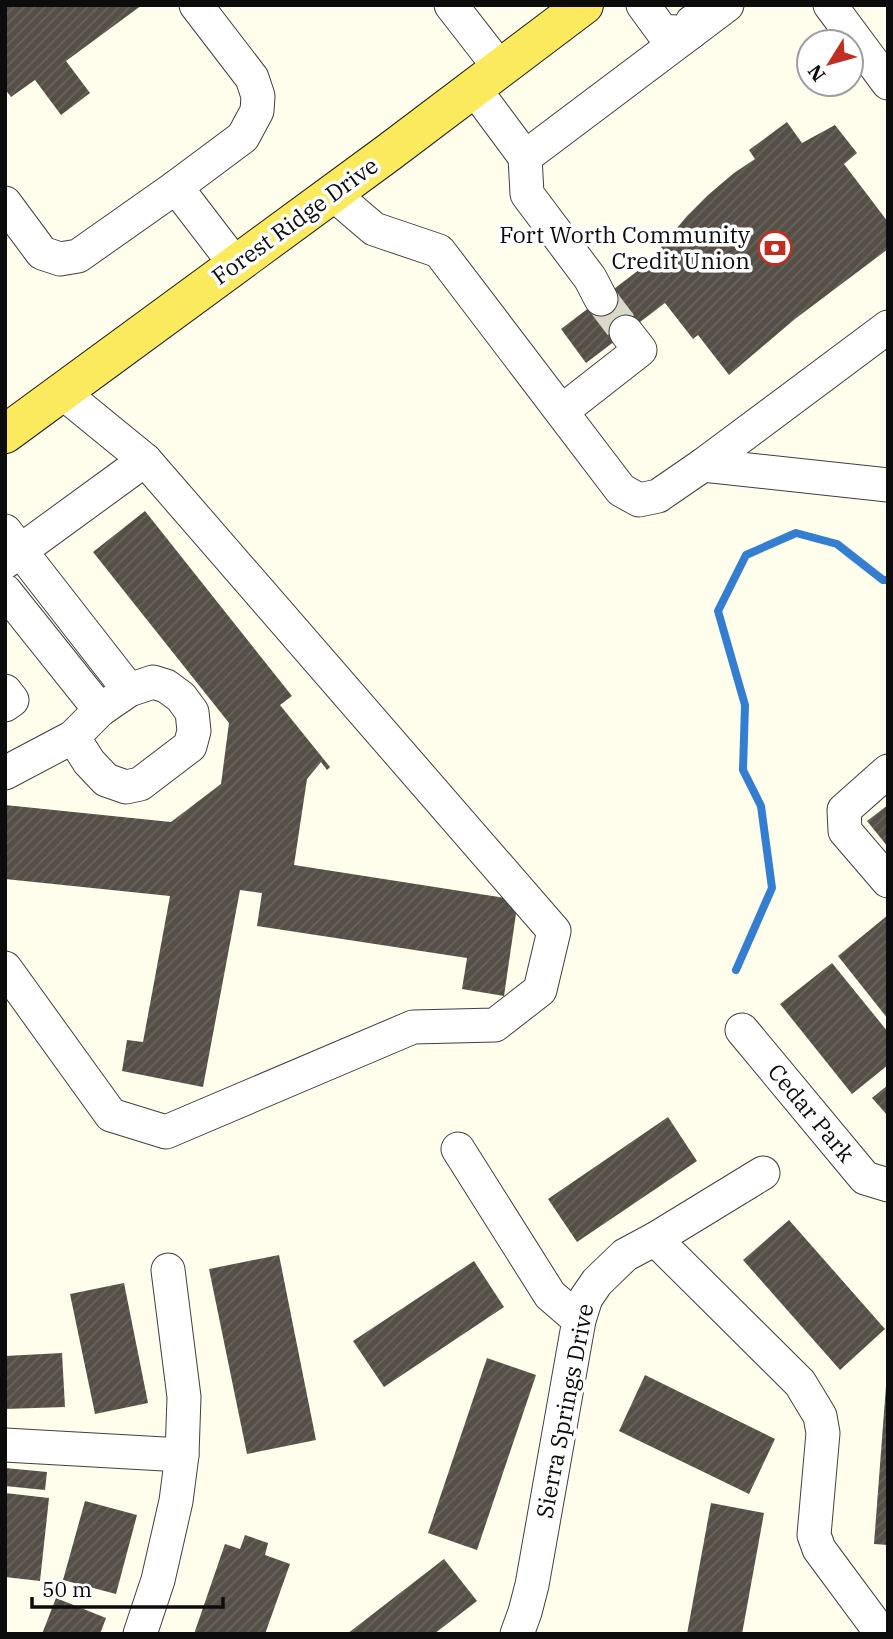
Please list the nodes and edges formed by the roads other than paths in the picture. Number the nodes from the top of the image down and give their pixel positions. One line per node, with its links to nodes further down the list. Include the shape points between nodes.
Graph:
1 (196, 5): 11 (street, via 252,78 257,111 243,137)
2 (451, 5): 8 (street)
3 (584, 5): 8 (main road, Forest Ridge Drive)
4 (643, 5): 7 (street, via 662,31)
5 (727, 5): 7 (street)
6 (830, 5): 9 (street)
7 (693, 19): 10 (street)
8 (486, 78): 10 (street); 12 (main road, Forest Ridge Drive)
9 (888, 83)
10 (525, 157): 15 (street, via 527,194)
11 (176, 187): 13 (street, via 78,256 60,259 42,253); 14 (street)
12 (332, 193): 14 (main road, Forest Ridge Drive); 19 (street, via 374,229 439,251)
13 (5, 203)
14 (235, 264): 18 (main road, Forest Ridge Drive)
15 (601, 299)
16 (888, 327): 22 (street)
17 (626, 332): 19 (street, via 640,350)
18 (63, 393): 20 (main road, Forest Ridge Drive); 21 (street)
19 (562, 411): 22 (street, via 621,490 639,500 658,496)
20 (7, 429)
21 (145, 460): 24 (street); 34 (street, via 554,931 540,990 495,1025 413,1027 166,1132 111,1115)
22 (703, 465): 23 (street)
23 (888, 485)
24 (11, 548): 26 (street)
25 (5, 591): 29 (street)
26 (129, 690): 29 (street); 30 (street, via 153,682 181,697 192,712 190,746 140,784 126,787 106,780)
27 (5, 691): 28 (street, via 12,700)
28 (5, 705)
29 (100, 710): 30 (street)
30 (73, 737): 32 (street)
31 (888, 771): 33 (street, via 844,810 845,831)
32 (5, 774)
33 (888, 881)
34 (5, 968)
35 (742, 1030): 38 (street, Cedar Park)
36 (458, 1149): 42 (street, via 550,1295)
37 (763, 1173): 40 (street, Sierra Springs Drive)
38 (876, 1181): 39 (street, Cedar Park)
39 (888, 1205)
40 (656, 1240): 42 (street, Sierra Springs Drive, via 625,1255 597,1282); 47 (street, via 800,1383 820,1416 823,1433 814,1535)
41 (168, 1270): 44 (street, via 184,1397)
42 (579, 1320): 46 (street, Sierra Springs Drive, via 532,1586)
43 (5, 1445): 44 (street)
44 (182, 1454): 45 (street, via 158,1580)
45 (140, 1634)
46 (517, 1634)
47 (882, 1634)

